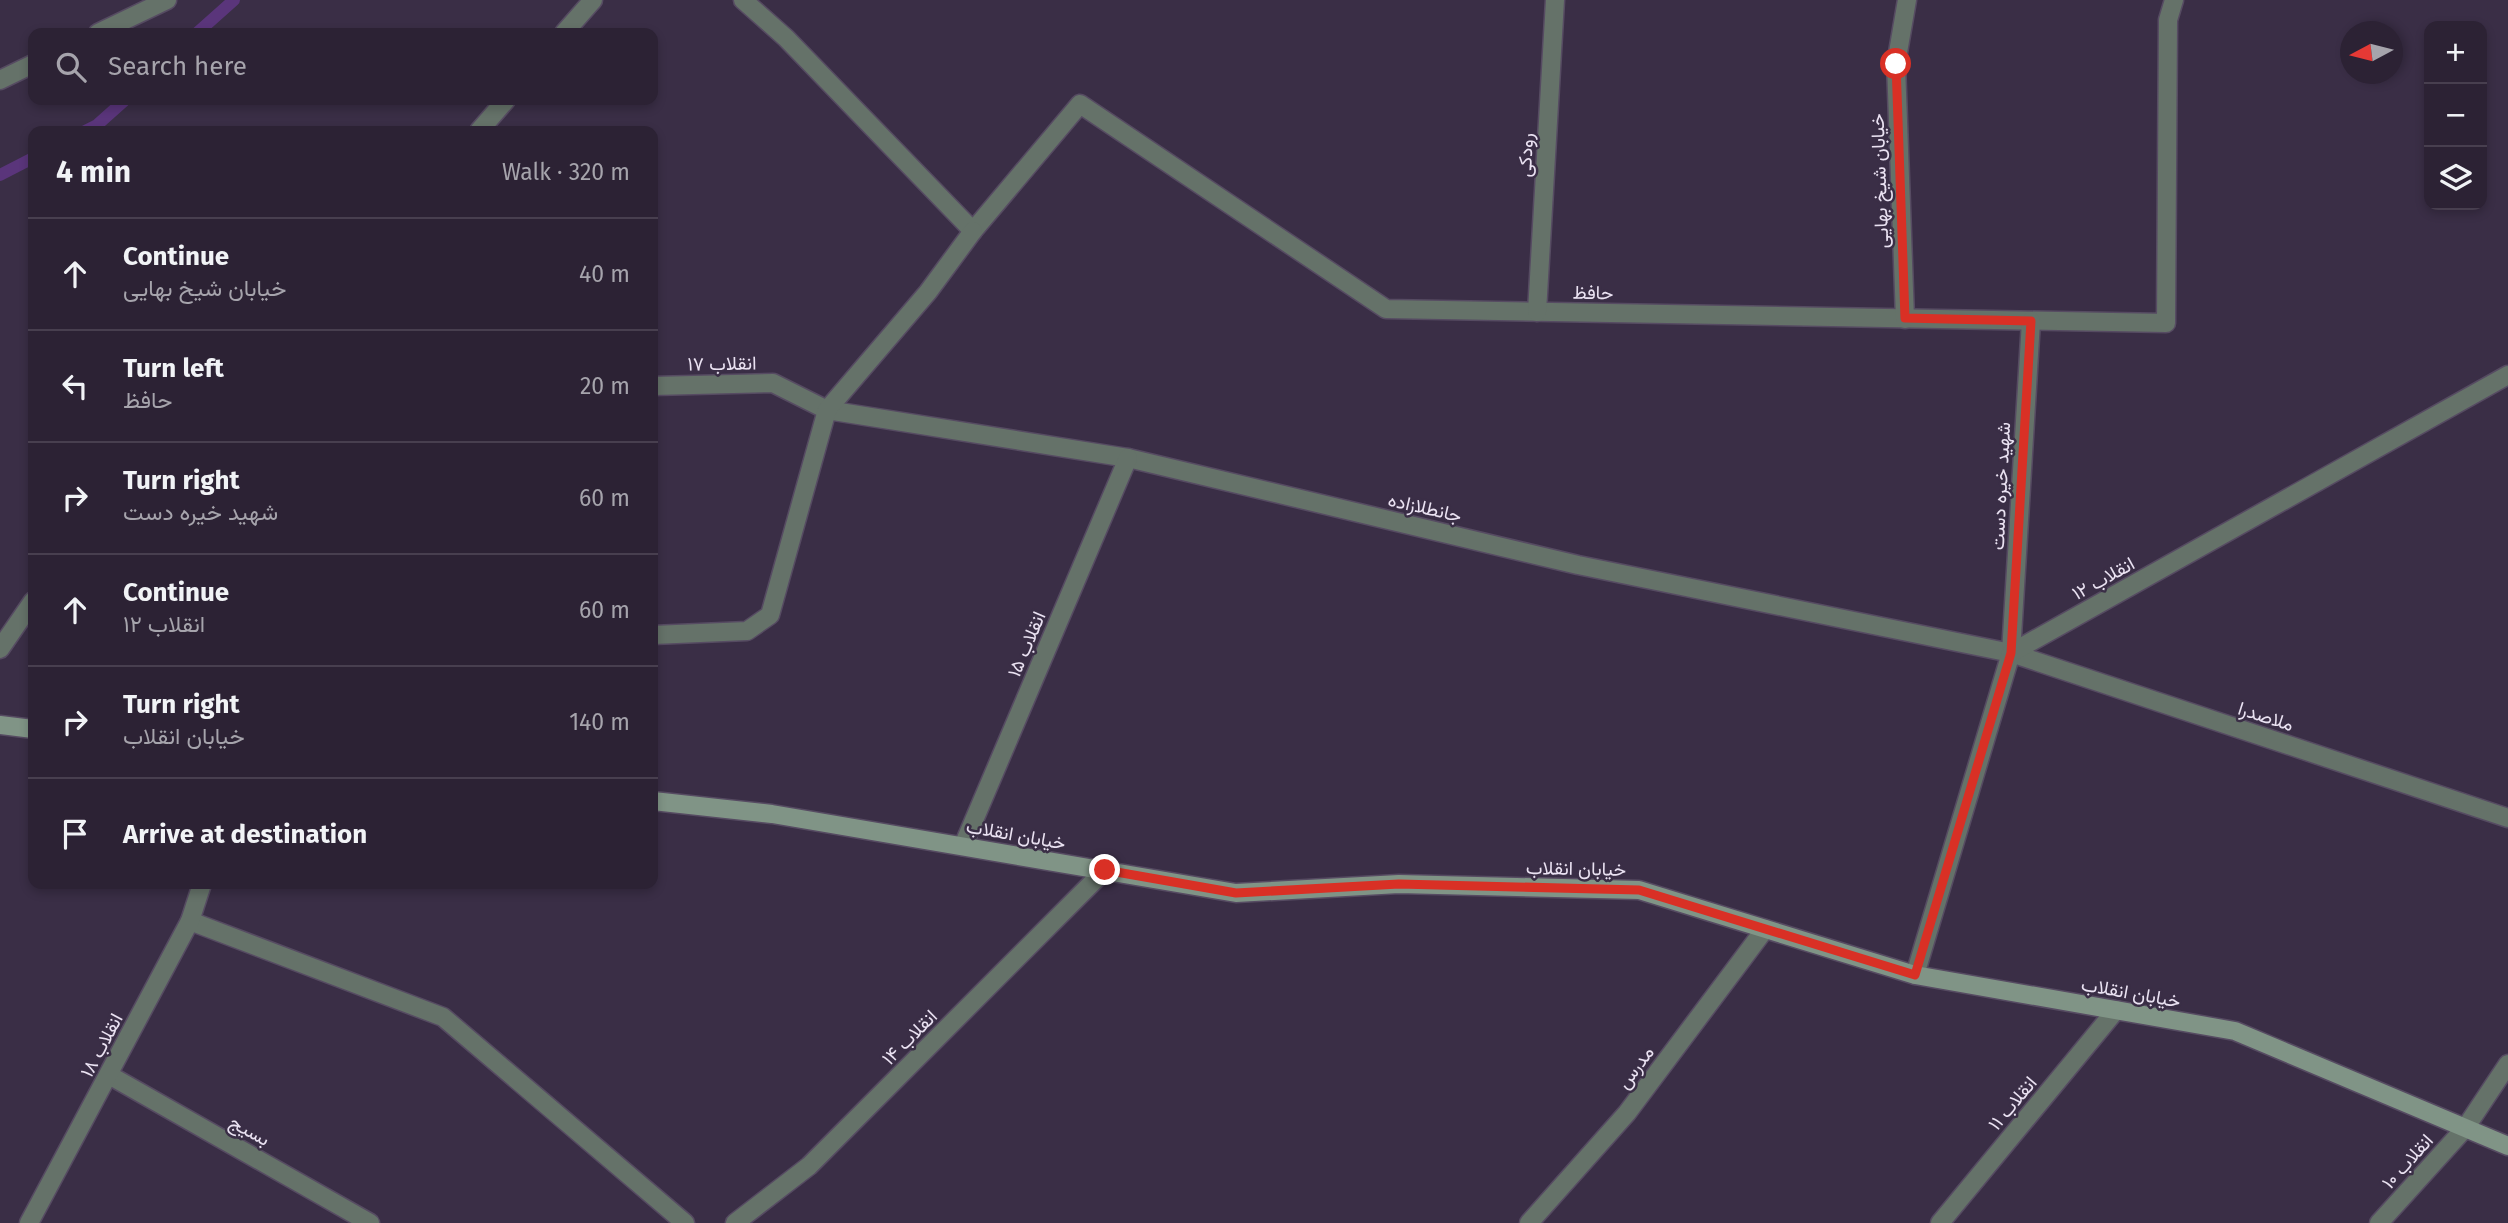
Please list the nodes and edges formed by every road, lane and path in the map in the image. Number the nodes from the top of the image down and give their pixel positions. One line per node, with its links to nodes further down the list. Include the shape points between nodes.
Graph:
1 (167, 0): 7 (street)
2 (593, 0): 8 (street)
3 (743, 0): 13 (street, via 786,38)
4 (1555, 0): 14 (street, رودکی)
5 (1907, 0): 15 (street, خیابان شیخ بهایی, via 1896,64)
6 (2174, 0): 16 (street, حافظ, via 2168,20 2166,323)
7 (108, 28)
8 (568, 28)
9 (28, 66): 10 (street)
10 (0, 80)
11 (502, 105): 12 (street)
12 (483, 126)
13 (973, 231): 14 (street, حافظ, via 1080,104 1386,309); 19 (street, via 929,292)
14 (1537, 312): 15 (street, حافظ)
15 (1905, 318): 16 (street, حافظ)
16 (2031, 321): 24 (street, شهید خیره دست)
17 (2508, 375): 24 (street, انقلاب ۱۲)
18 (658, 386): 19 (street, انقلاب ۱۷, via 773,383)
19 (827, 410): 20 (street, جانطلازاده); 22 (street, via 770,615 747,631)
20 (1128, 458): 24 (street, جانطلازاده, via 1578,565); 29 (street, انقلاب ۱۵)
21 (28, 608): 23 (street)
22 (658, 635)
23 (0, 649)
24 (2011, 653): 28 (street, ملاصدرا); 34 (street)
25 (0, 725): 26 (street)
26 (28, 728)
27 (658, 802): 29 (street, خیابان انقلاب, via 772,814)
28 (2508, 818)
29 (963, 846): 30 (street, خیابان انقلاب)
30 (1105, 870): 33 (street, خیابان انقلاب, via 1236,893 1399,884 1639,890); 43 (street, انقلاب ۱۴, via 809,1166)
31 (200, 889): 32 (street, انقلاب ۱۸)
32 (190, 921): 37 (street, انقلاب ۱۸); 42 (street, via 443,1017)
33 (1765, 929): 34 (street, خیابان انقلاب); 44 (street, مدرس, via 1627,1113)
34 (1915, 975): 35 (street, خیابان انقلاب)
35 (2116, 1010): 38 (street, خیابان انقلاب, via 2235,1031); 45 (street, انقلاب ۱۱)
36 (2508, 1064): 38 (street, انقلاب ۱۰)
37 (109, 1075): 40 (street, انقلاب ۱۸); 41 (street, بسیج)
38 (2466, 1127): 39 (street, خیابان انقلاب); 46 (street, انقلاب ۱۰)
39 (2508, 1146)
40 (29, 1223)
41 (370, 1223)
42 (685, 1223)
43 (735, 1223)
44 (1530, 1223)
45 (1940, 1223)
46 (2379, 1223)

